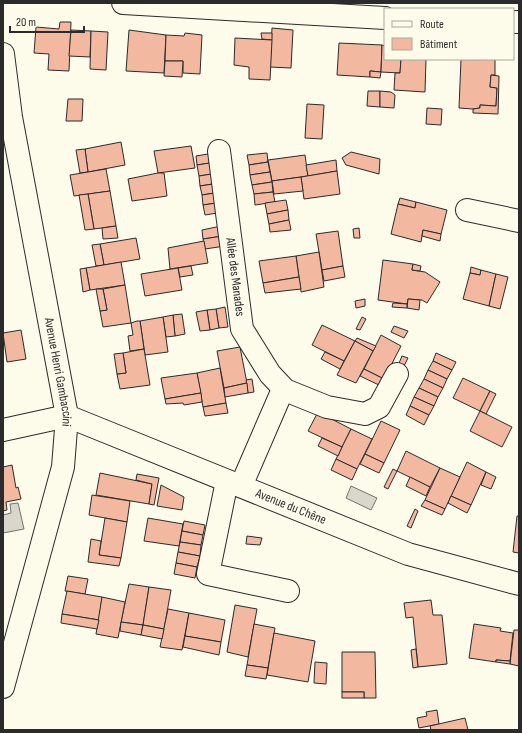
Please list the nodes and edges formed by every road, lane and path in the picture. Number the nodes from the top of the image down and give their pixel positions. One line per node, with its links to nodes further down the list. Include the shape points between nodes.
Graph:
1 (123, 3): 2 (street)
2 (384, 18)
3 (3, 54): 5 (street, Avenue Henri Gambaccini)
4 (219, 151): 9 (street, Allée des Manades, via 242,329 270,374)
5 (11, 161): 10 (street, Avenue Henri Gambaccini)
6 (467, 210): 7 (street)
7 (519, 221)
8 (397, 374): 9 (street, Allée des Manades, via 379,407 365,414 327,407)
9 (285, 390): 12 (street)
10 (67, 416): 11 (street); 12 (street, Avenue du Chêne); 15 (street, Avenue Henri Gambaccini, via 63,468)
11 (3, 430)
12 (234, 484): 13 (street, Avenue du Chêne, via 408,554); 14 (street, via 208,574)
13 (519, 584)
14 (288, 591)
15 (3, 687)

